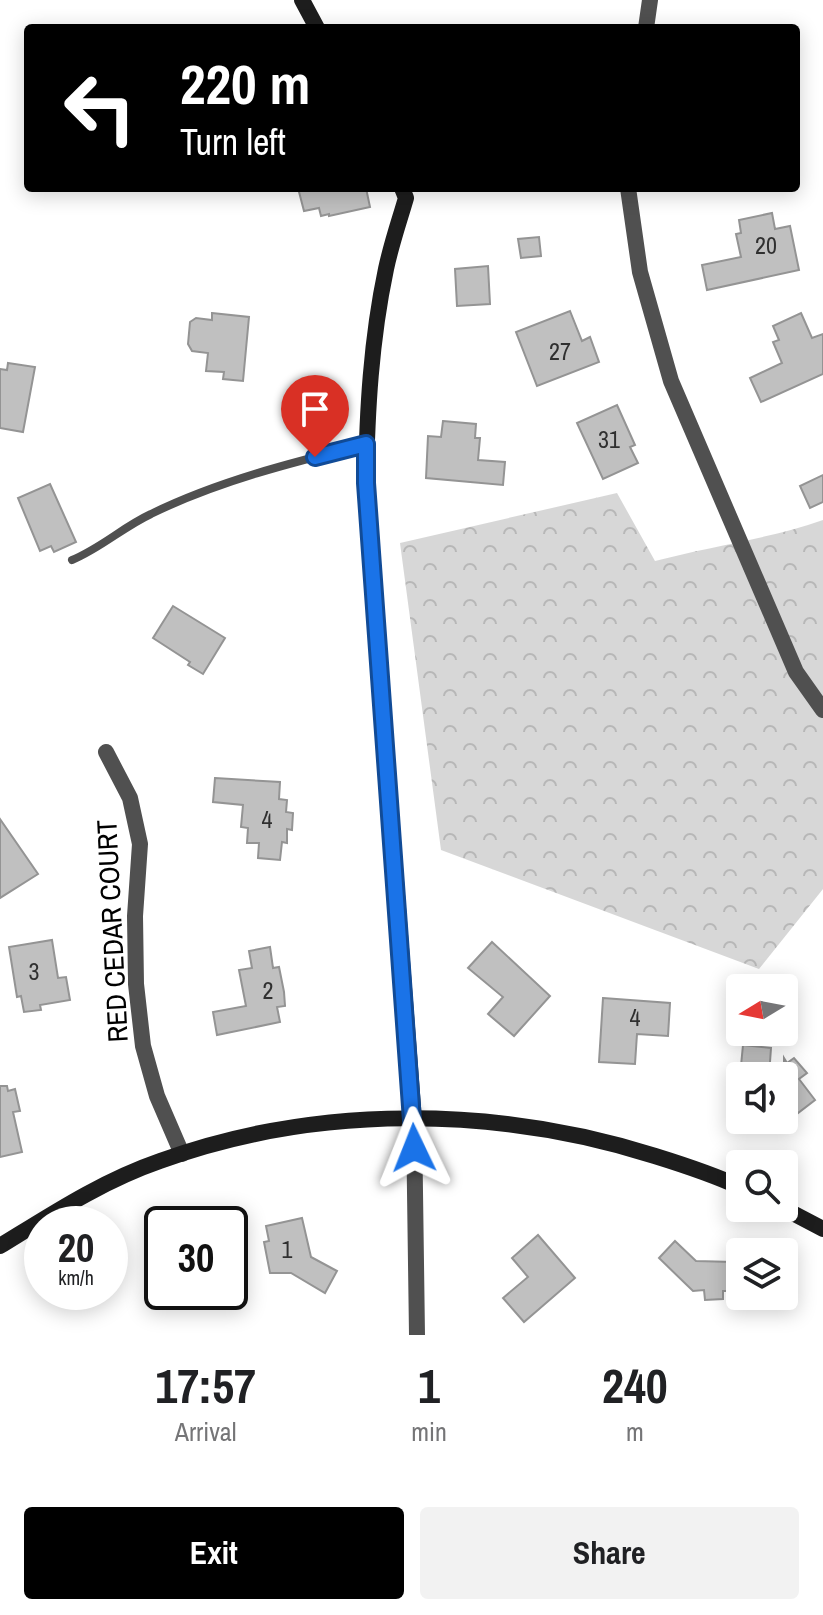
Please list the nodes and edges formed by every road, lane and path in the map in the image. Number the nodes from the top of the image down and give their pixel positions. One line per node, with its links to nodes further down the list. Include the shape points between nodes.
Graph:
1 (302, 0): 3 (street)
2 (650, 0): 4 (street)
3 (315, 24)
4 (647, 24)
5 (404, 192): 7 (street, via 374,343)
6 (629, 192): 9 (street, via 640,272 671,381 796,672)
7 (366, 444): 8 (lane, via 289,463 197,495 149,514); 11 (street)
8 (72, 560)
9 (823, 710)
10 (106, 752): 12 (street, RED CEDAR COURT, via 130,798 140,844 136,984 143,1046)
11 (414, 1120): 12 (street, via 330,1122 240,1136); 13 (street, via 499,1121 605,1140); 17 (street)
12 (182, 1154): 16 (street, via 92,1189)
13 (726, 1181)
14 (798, 1214): 15 (street)
15 (821, 1223)
16 (0, 1246)
17 (417, 1335)

